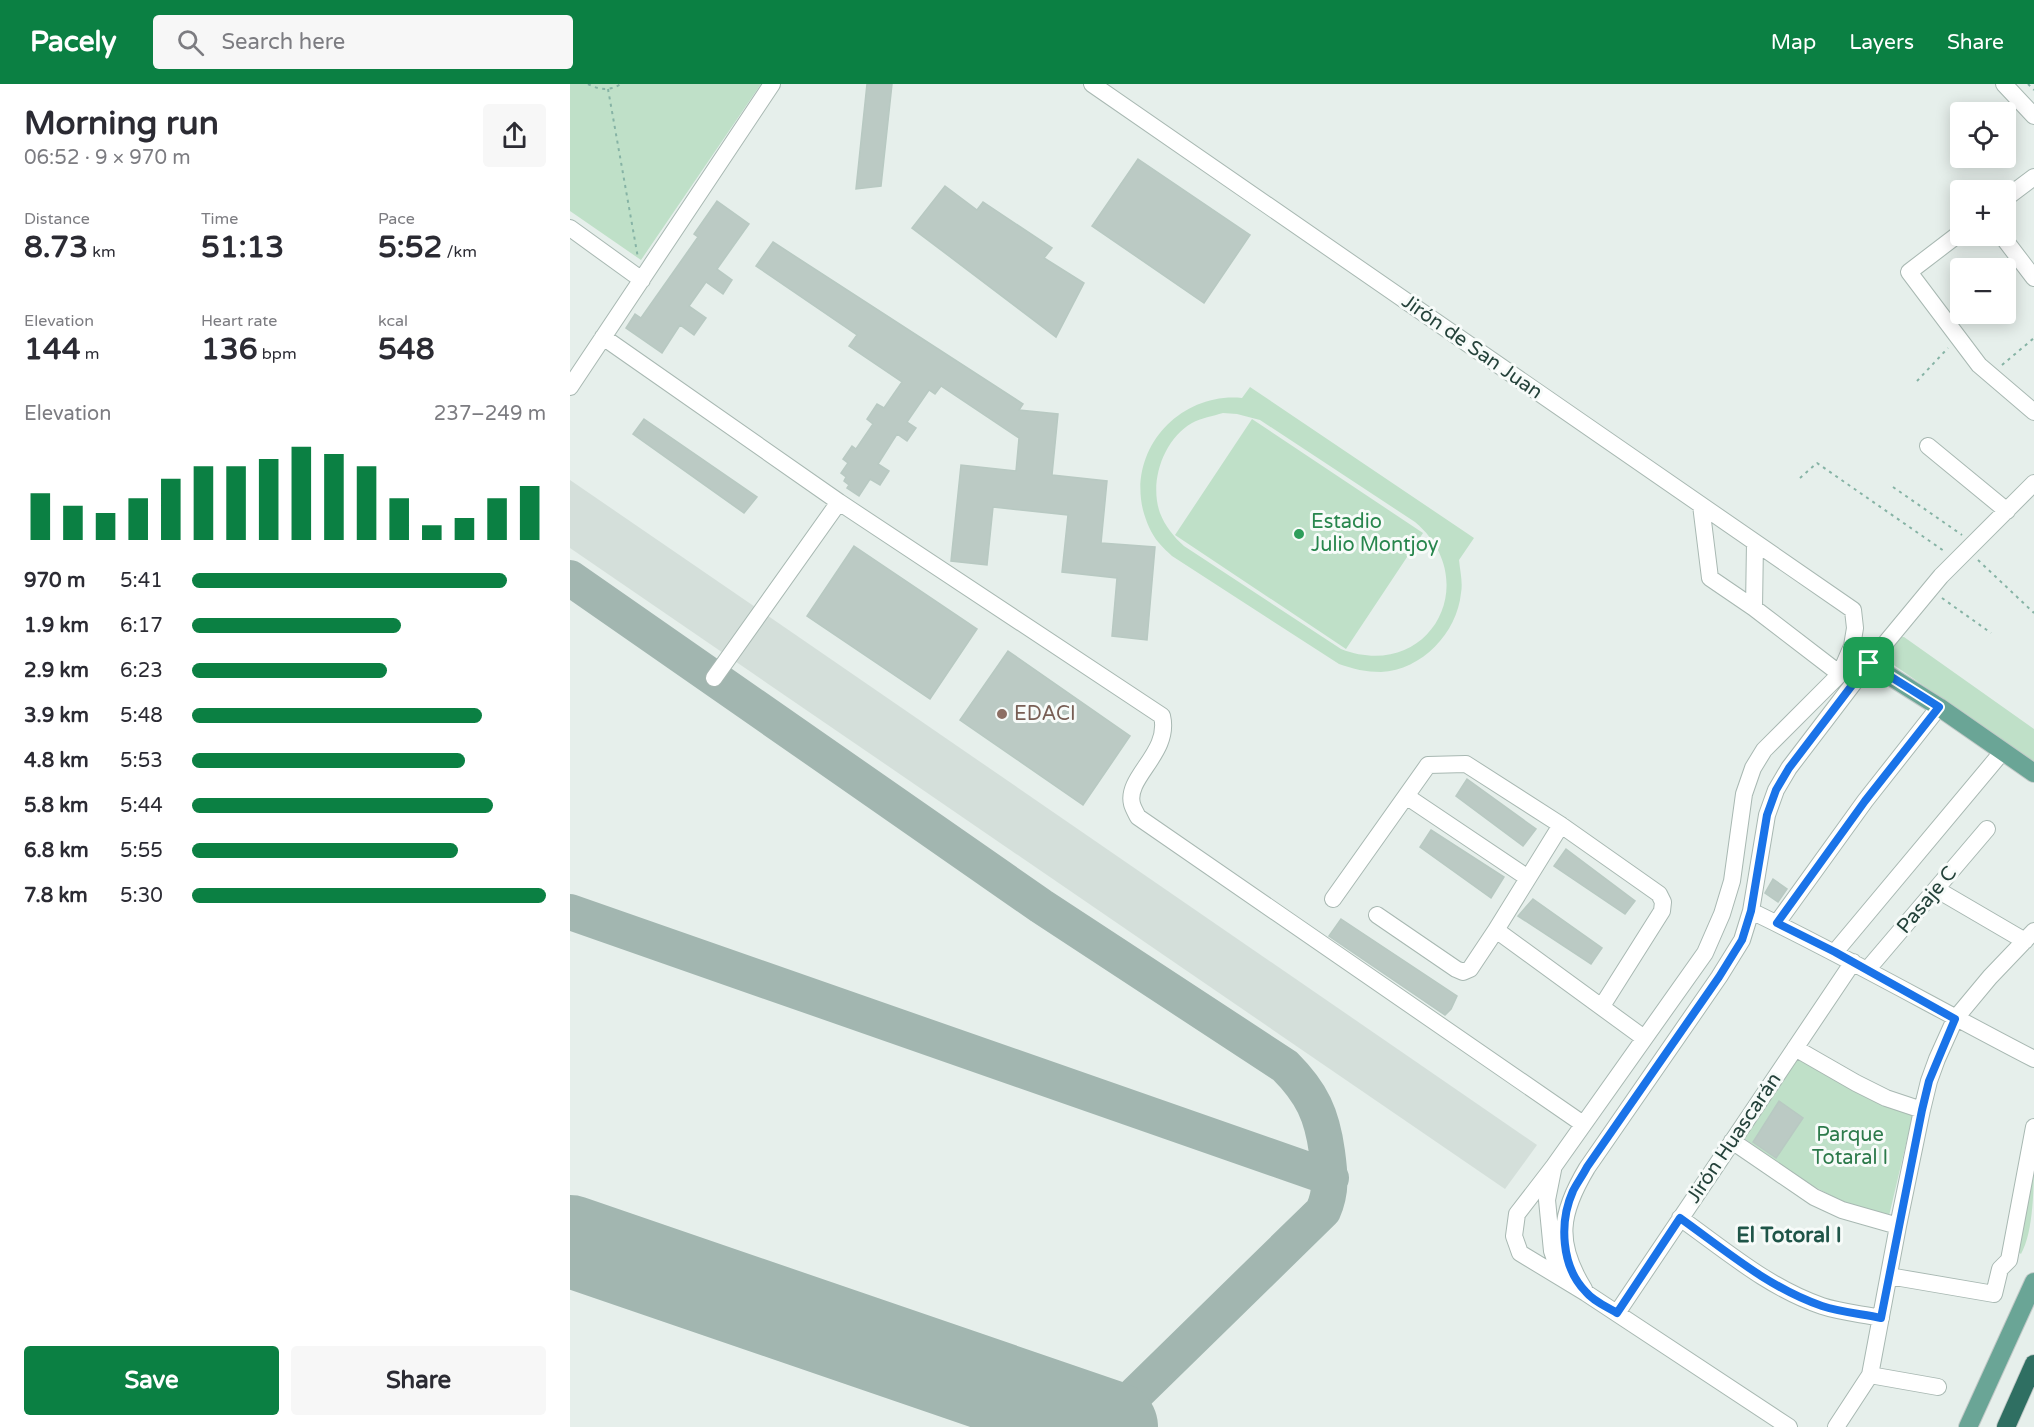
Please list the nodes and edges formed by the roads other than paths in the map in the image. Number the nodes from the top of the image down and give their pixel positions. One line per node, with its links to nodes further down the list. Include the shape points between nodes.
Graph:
1 (772, 84): 11 (street)
2 (1092, 84): 18 (street, Jirón de San Juan)
3 (2004, 84): 4 (street)
4 (2034, 116)
5 (2034, 177): 6 (street)
6 (2016, 190)
7 (570, 228): 11 (street)
8 (1950, 241): 14 (street, via 1910,272 1979,365)
9 (2010, 246): 10 (street)
10 (2034, 278)
11 (642, 280): 12 (street)
12 (603, 337): 13 (street); 17 (street)
13 (570, 387)
14 (2034, 412)
15 (1928, 446): 19 (street)
16 (2030, 495): 19 (street)
17 (839, 502): 24 (street); 47 (street, via 1161,717 1165,728 1162,741 1133,789 1131,803 1138,817)
18 (1701, 505): 20 (street, Jirón de San Juan); 21 (street, via 1710,578)
19 (2007, 511): 22 (street, via 1930,589)
20 (1755, 542): 21 (street); 23 (street, Jirón de San Juan, via 1853,610 1852,646)
21 (1754, 608): 23 (street)
22 (1869, 663): 25 (main road); 34 (street, via 1776,790 1767,815)
23 (1840, 674): 43 (street, via 1764,750 1753,768 1744,794 1732,881 1722,914 1705,953)
24 (714, 678)
25 (1939, 707): 26 (main road); 36 (street)
26 (2003, 752): 27 (main road); 39 (street)
27 (2034, 773)
28 (1406, 796): 29 (street, via 1428,765 1466,764); 31 (street); 33 (street)
29 (1561, 825): 31 (street); 41 (street, via 1659,894 1663,902 1662,911)
30 (1987, 829): 32 (street, Pasaje C)
31 (1528, 878): 37 (street)
32 (1936, 889): 38 (street); 40 (street, Pasaje C)
33 (1333, 899)
34 (1751, 911): 36 (street); 56 (street, via 1742,940 1719,977 1573,1192 1564,1219 1565,1247 1572,1271)
35 (1377, 915): 37 (street, via 1463,972 1470,969)
36 (1777, 923): 39 (street)
37 (1496, 930): 41 (street)
38 (2030, 936): 42 (street)
39 (1835, 952): 40 (street)
40 (1860, 966): 42 (street); 44 (street, Jirón Huascarán)
41 (1602, 1006): 43 (street)
42 (1955, 1019): 45 (street); 46 (street, via 1929,1081)
43 (1644, 1038): 47 (street)
44 (1795, 1048): 46 (street, via 1886,1098); 49 (street, Jirón Huascarán)
45 (2034, 1059)
46 (1922, 1110): 52 (street)
47 (1583, 1124): 50 (street)
48 (2034, 1126): 53 (street, via 2009,1260 2000,1269 1994,1294)
49 (1732, 1141): 51 (street, Jirón Huascarán); 52 (street, via 1814,1197 1842,1210)
50 (1554, 1166): 54 (street, via 1547,1200 1552,1251); 54 (street, via 1517,1214 1514,1236 1520,1253)
51 (1680, 1218): 57 (street, Jirón Huascarán); 58 (street, via 1795,1295 1823,1306)
52 (1898, 1226): 53 (street)
53 (1889, 1276): 58 (street)
54 (1561, 1277): 56 (street)
55 (2034, 1282): 64 (main road)
56 (1586, 1293): 57 (street)
57 (1617, 1313): 62 (street)
58 (1881, 1318): 60 (street)
59 (2034, 1364): 65 (highway)
60 (1870, 1375): 61 (street); 63 (street)
61 (1938, 1387)
62 (1789, 1427)
63 (1836, 1427)
64 (1968, 1427)
65 (2006, 1427)

